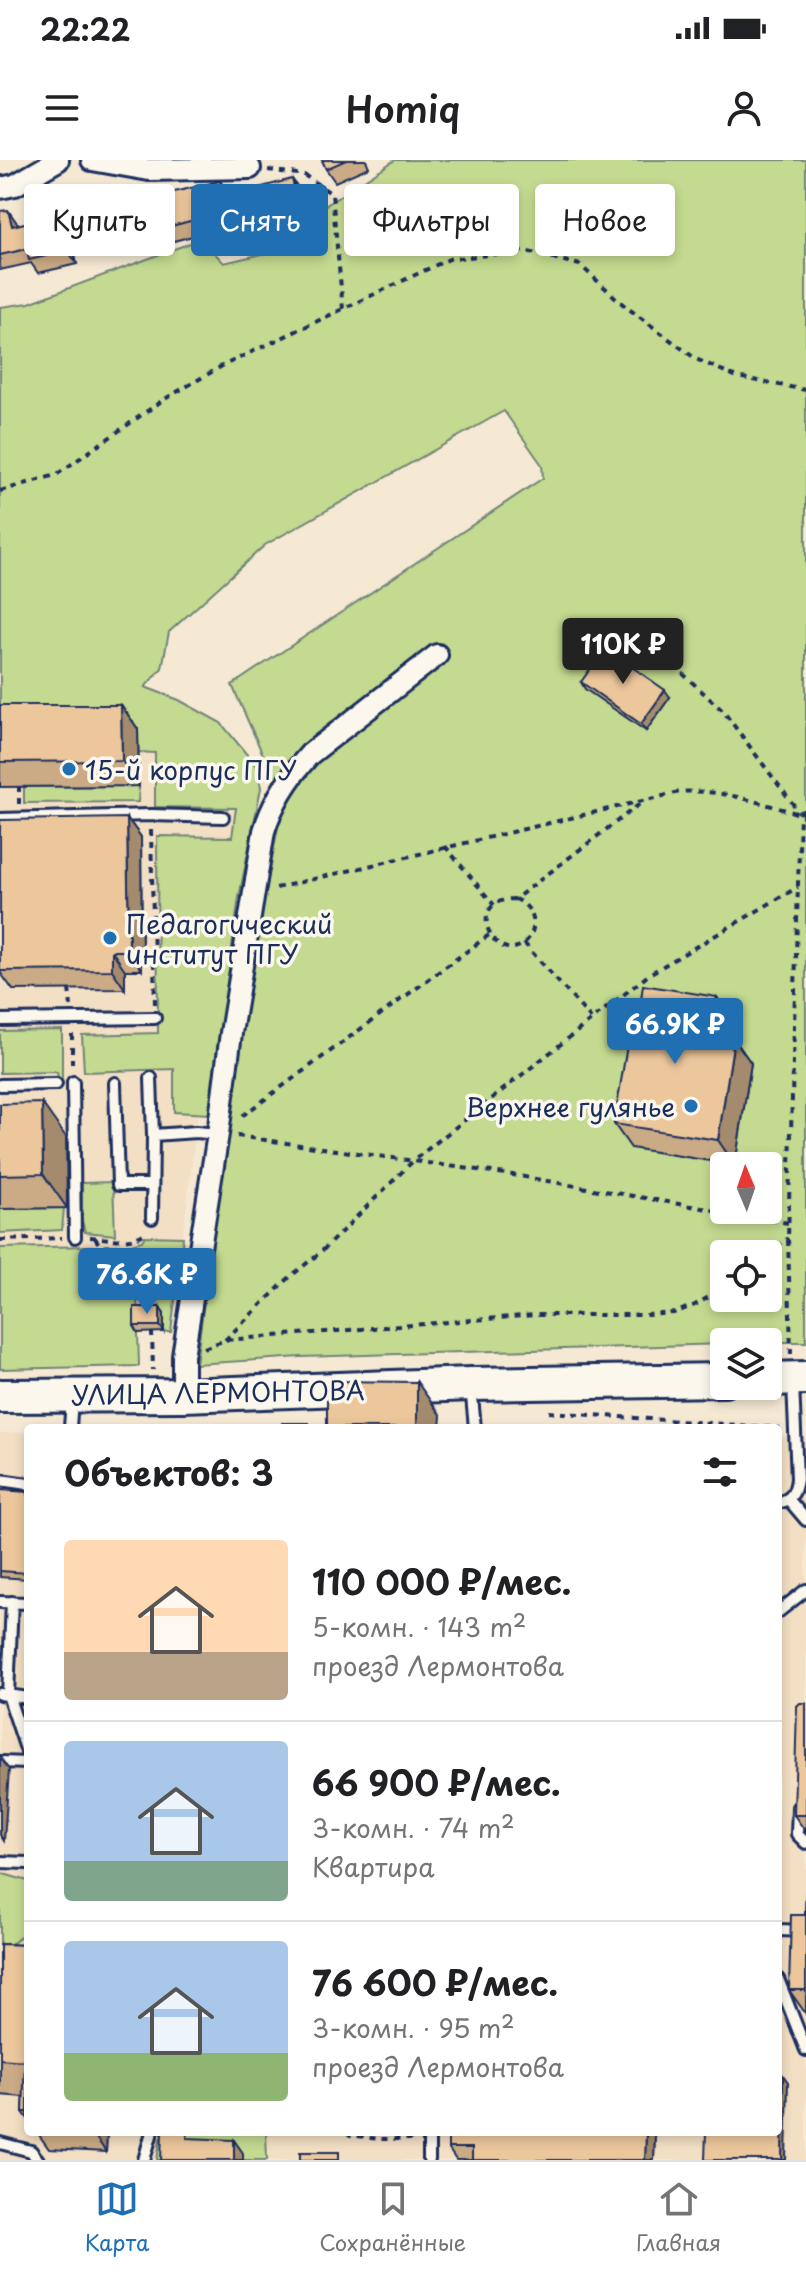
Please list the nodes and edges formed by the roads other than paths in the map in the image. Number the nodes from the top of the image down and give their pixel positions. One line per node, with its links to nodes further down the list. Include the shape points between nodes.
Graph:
1 (58, 160): 4 (street)
2 (92, 160): 3 (street, via 149,170)
3 (250, 168)
4 (0, 188)
5 (437, 655): 15 (street, via 295,770 268,815)
6 (223, 817): 7 (lane)
7 (0, 819)
8 (155, 1018): 9 (lane)
9 (0, 1020)
10 (151, 1078): 16 (lane)
11 (73, 1082): 19 (lane)
12 (115, 1083): 17 (lane, via 118,1185)
13 (56, 1084): 14 (lane)
14 (0, 1085)
15 (218, 1134): 16 (lane); 24 (street, via 183,1356)
16 (153, 1135): 17 (lane)
17 (152, 1185): 18 (lane)
18 (152, 1218)
19 (75, 1237)
20 (790, 1372): 30 (lane, via 797,1479 795,1491)
21 (710, 1380): 22 (main road, УЛИЦА ЛЕРМОНТОВА)
22 (471, 1384): 24 (main road, УЛИЦА ЛЕРМОНТОВА); 27 (lane)
23 (72, 1395): 24 (main road, УЛИЦА ЛЕРМОНТОВА); 25 (main road, УЛИЦА ЛЕРМОНТОВА); 26 (lane)
24 (183, 1395)
25 (0, 1396)
26 (70, 1424)
27 (475, 1424)
28 (0, 1480): 29 (lane)
29 (24, 1483)
30 (784, 1501): 31 (lane)
31 (806, 1520)
32 (806, 1590): 34 (lane)
33 (6, 1602): 35 (lane)
34 (782, 1609)
35 (4, 1694): 36 (lane); 37 (lane)
36 (24, 1697)
37 (24, 1745)
38 (0, 1762): 39 (lane)
39 (24, 1763)
40 (799, 1791): 41 (lane, via 797,1834)
41 (806, 1843)
42 (0, 1862): 43 (lane)
43 (24, 1863)
44 (782, 1930): 45 (lane)
45 (806, 1931)
46 (782, 1998): 47 (lane)
47 (806, 2050)
48 (151, 2136): 52 (lane)
49 (429, 2136): 53 (lane)
50 (0, 2143): 51 (lane, via 31,2151)
51 (38, 2160)
52 (144, 2160)
53 (429, 2160)

